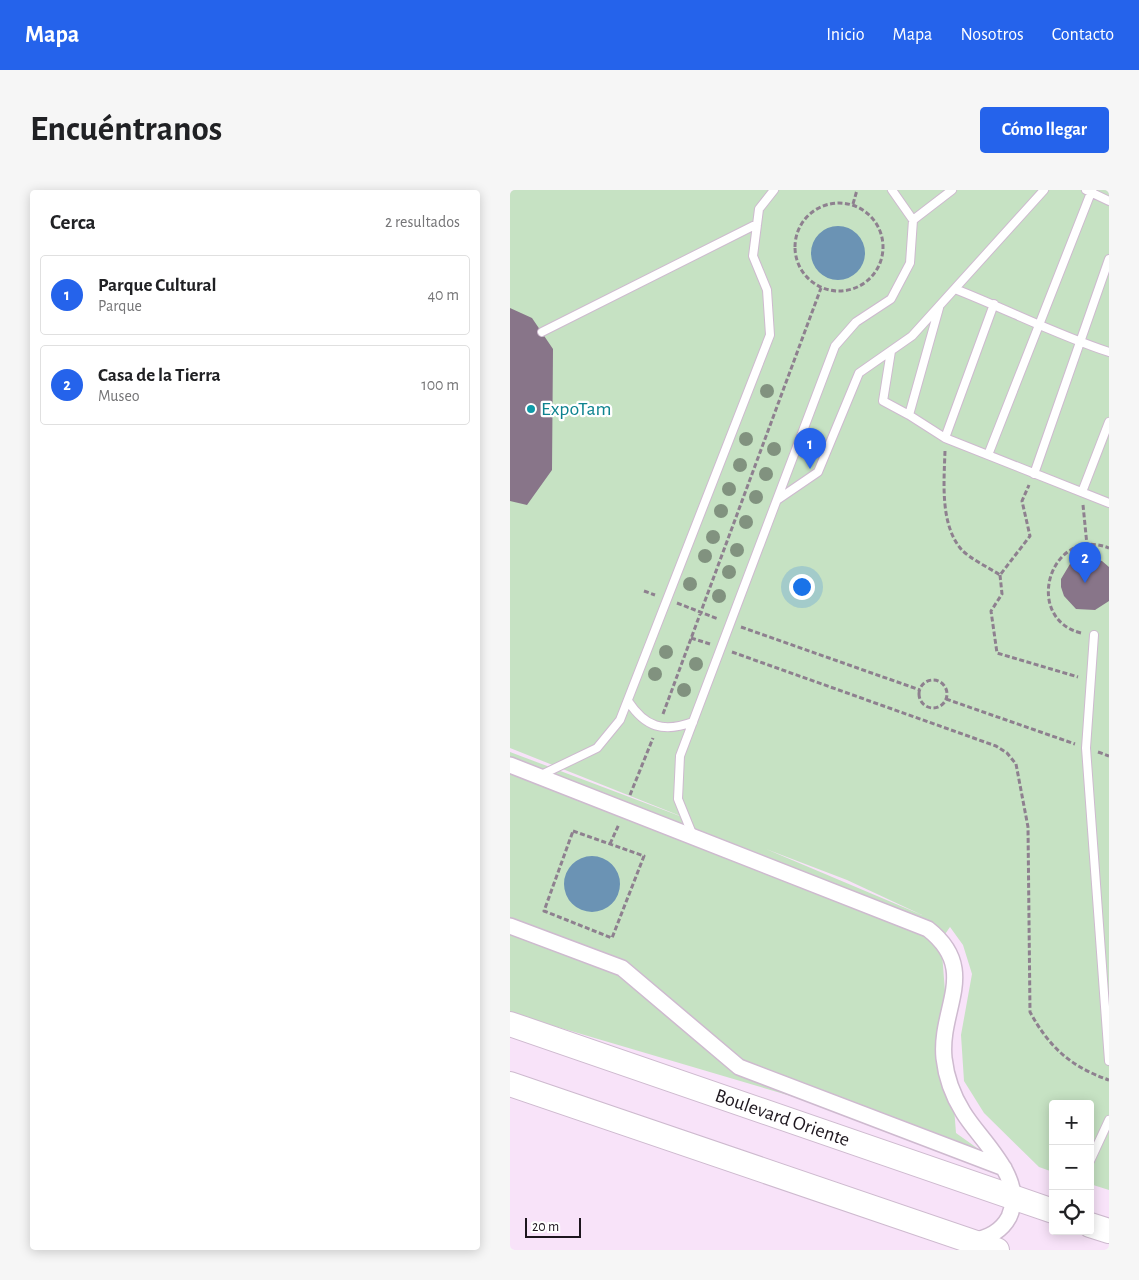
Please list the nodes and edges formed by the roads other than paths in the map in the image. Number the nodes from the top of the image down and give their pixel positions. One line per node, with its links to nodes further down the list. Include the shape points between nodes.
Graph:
1 (774, 190): 8 (lane, via 759,209)
2 (892, 190): 7 (lane)
3 (952, 190): 7 (lane)
4 (1044, 190): 10 (lane)
5 (1090, 191): 6 (lane); 13 (lane)
6 (1109, 201)
7 (912, 220): 24 (lane, via 910,263 891,299 856,322 835,346)
8 (757, 224): 14 (lane); 27 (lane, via 753,256 767,290 770,335)
9 (1109, 259): 15 (lane)
10 (955, 289): 11 (lane); 12 (lane)
11 (940, 304): 16 (lane, via 912,336); 18 (lane)
12 (994, 304): 13 (lane); 20 (lane)
13 (1040, 323): 15 (lane); 21 (lane)
14 (542, 332)
15 (1080, 343): 17 (lane); 22 (lane)
16 (891, 351): 18 (lane, via 883,402); 24 (lane, via 859,372 818,472)
17 (1109, 352)
18 (909, 415): 20 (lane)
19 (1109, 422): 23 (lane)
20 (945, 438): 21 (lane)
21 (988, 455): 22 (lane)
22 (1034, 474): 23 (lane)
23 (1082, 492): 25 (lane)
24 (776, 500): 28 (lane)
25 (1109, 503)
26 (1094, 635): 34 (lane, via 1086,748)
27 (628, 701): 28 (lane, via 636,714 648,723 678,728); 30 (lane, via 620,720 597,748)
28 (692, 722): 31 (lane, via 680,756 678,799)
29 (510, 764): 30 (street)
30 (539, 776): 31 (street)
31 (693, 838): 38 (street, via 928,928 938,936 954,965 956,984 944,1034 946,1071 962,1111)
32 (510, 926): 38 (street, via 622,968 739,1067)
33 (510, 1024): 39 (main road, Boulevard Oriente)
34 (1109, 1061)
35 (510, 1084): 43 (main road)
36 (1109, 1120): 37 (lane)
37 (1094, 1152)
38 (1004, 1168): 39 (street)
39 (1014, 1197): 40 (main road, Boulevard Oriente); 43 (street, via 1006,1223 984,1239)
40 (1049, 1210)
41 (1094, 1225): 42 (main road)
42 (1109, 1231)
43 (971, 1241): 44 (main road)
44 (997, 1250)

